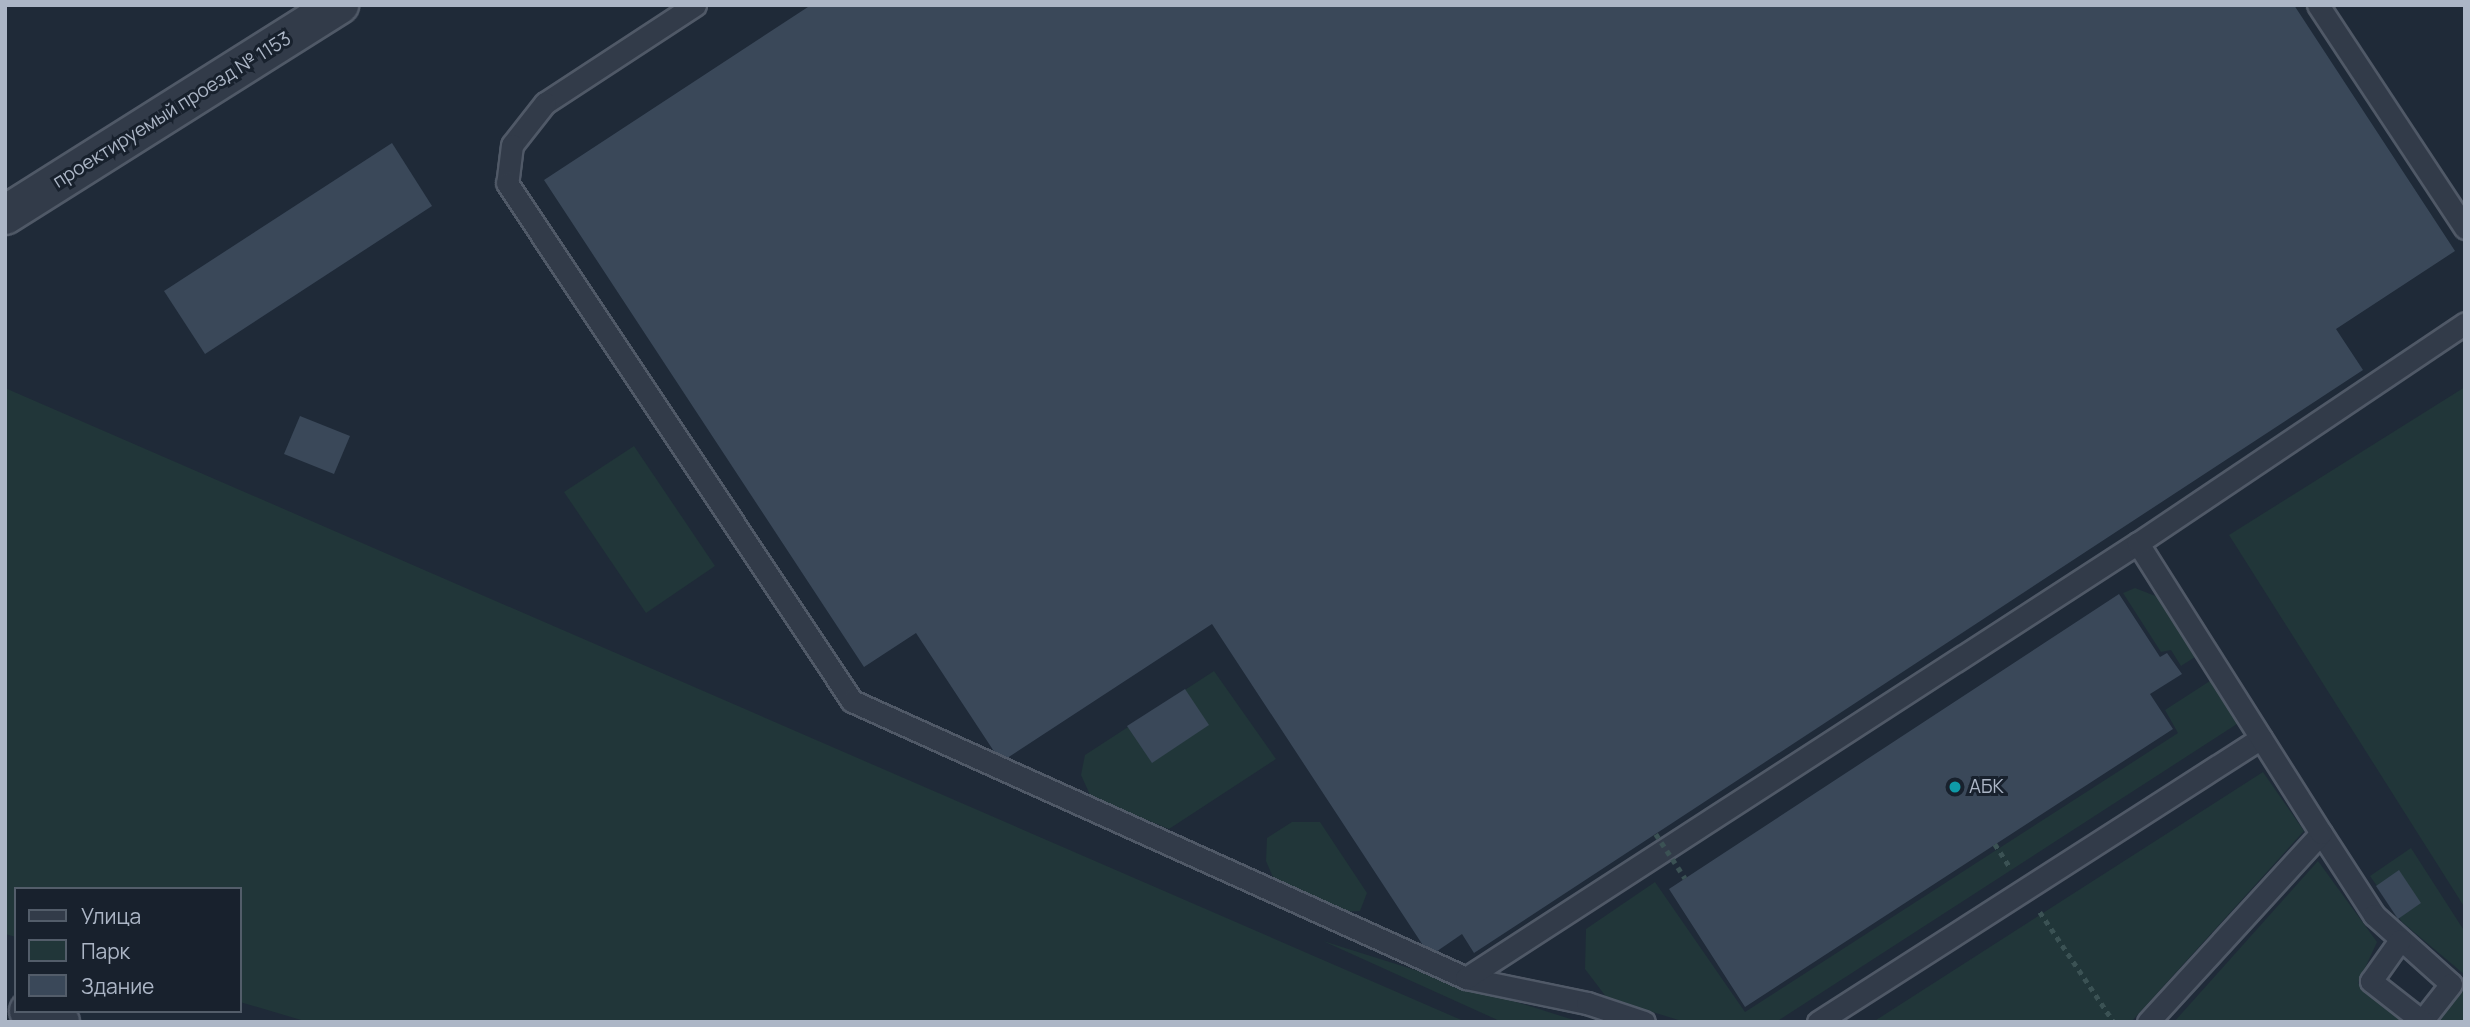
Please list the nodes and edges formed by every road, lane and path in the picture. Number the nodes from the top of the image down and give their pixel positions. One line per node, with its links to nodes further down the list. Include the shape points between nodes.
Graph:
1 (339, 5): 4 (street, проектируемый проезд № 1153)
2 (695, 5): 15 (lane, via 545,103 512,145 506,183 852,701)
3 (2318, 5): 5 (lane)
4 (5, 215)
5 (2465, 228)
6 (2465, 323): 7 (lane)
7 (2138, 543): 8 (lane); 15 (lane)
8 (2261, 738): 9 (lane); 13 (lane)
9 (2320, 833): 14 (lane, via 2374,915); 21 (lane)
10 (1656, 834): 12 (path, bridge)
11 (1995, 844): 13 (path)
12 (1685, 878)
13 (2025, 889): 19 (lane); 20 (path)
14 (2400, 940)
15 (1466, 978): 18 (lane, via 1587,1003)
16 (35, 1013): 17 (street)
17 (60, 1022)
18 (1644, 1022)
19 (1818, 1022)
20 (2114, 1022)
21 (2148, 1022)

